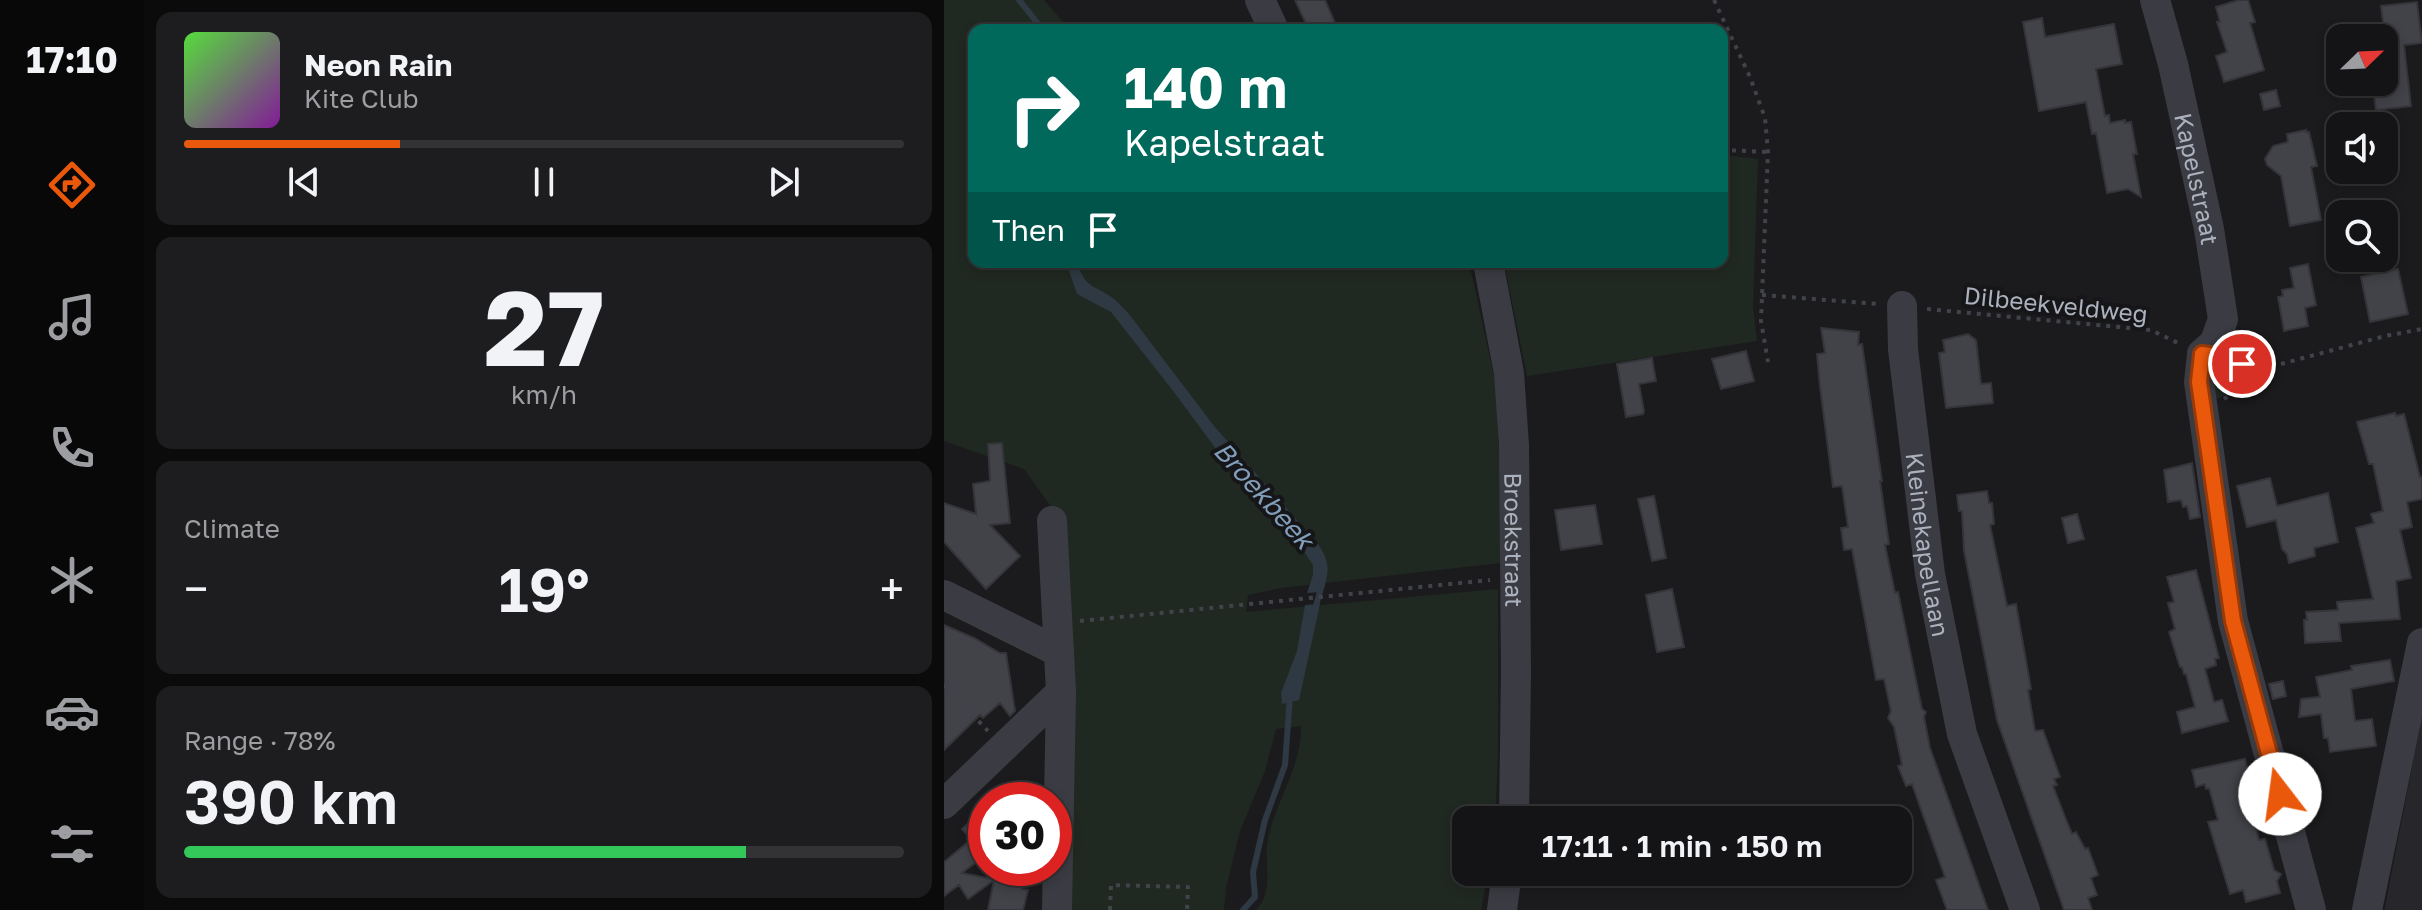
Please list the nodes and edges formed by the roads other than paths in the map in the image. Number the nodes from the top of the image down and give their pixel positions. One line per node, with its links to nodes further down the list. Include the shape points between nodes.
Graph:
1 (1260, 0): 3 (street)
2 (2155, 0): 6 (street, Kapelstraat, via 2209,229 2223,319 2215,342)
3 (1271, 24)
4 (1489, 268): 14 (street, Broekstraat, via 1512,404)
5 (1902, 306): 18 (street, Kleinekapellaan, via 1930,574 1962,734)
6 (2202, 354): 7 (street); 19 (street, Kapelstraat, via 2199,382 2233,621)
7 (2259, 370)
8 (1052, 521): 10 (street)
9 (944, 595): 10 (street)
10 (1059, 637): 12 (street)
11 (2422, 643): 20 (street)
12 (1061, 692): 13 (street); 16 (street)
13 (944, 804)
14 (1514, 806)
15 (1505, 886): 17 (street)
16 (1057, 910)
17 (1502, 910)
18 (2025, 910)
19 (2311, 910)
20 (2367, 910)

